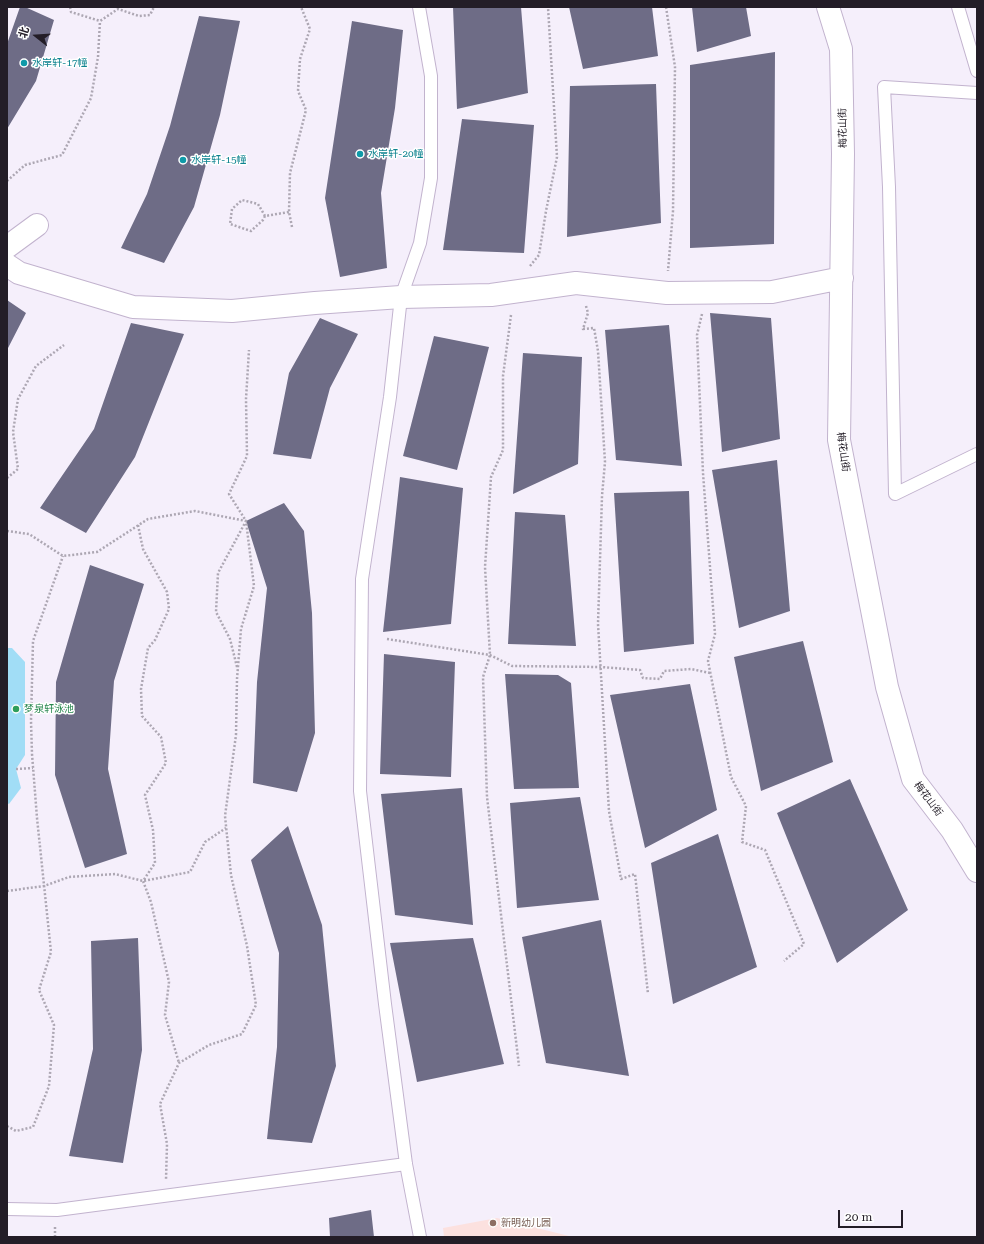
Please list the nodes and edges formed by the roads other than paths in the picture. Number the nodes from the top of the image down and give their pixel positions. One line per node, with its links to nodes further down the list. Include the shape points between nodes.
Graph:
1 (419, 7): 10 (lane, via 431,76 431,178 420,243)
2 (828, 7): 9 (street, 梅花山街, via 841,49)
3 (958, 7): 4 (lane)
4 (977, 71)
5 (977, 93): 11 (lane, via 884,87 889,187 895,494)
6 (37, 225): 7 (street)
7 (7, 247)
8 (7, 265): 10 (street, via 19,273 133,307 232,311)
9 (842, 278): 10 (street, via 772,292 667,293 576,283 491,295); 12 (street, 梅花山街, via 840,440 887,687 913,779 952,830)
10 (401, 297): 13 (lane, via 390,397 362,579 360,791)
11 (977, 454)
12 (977, 871)
13 (406, 1164): 14 (lane, via 57,1210); 15 (lane)
14 (7, 1209)
15 (420, 1237)

